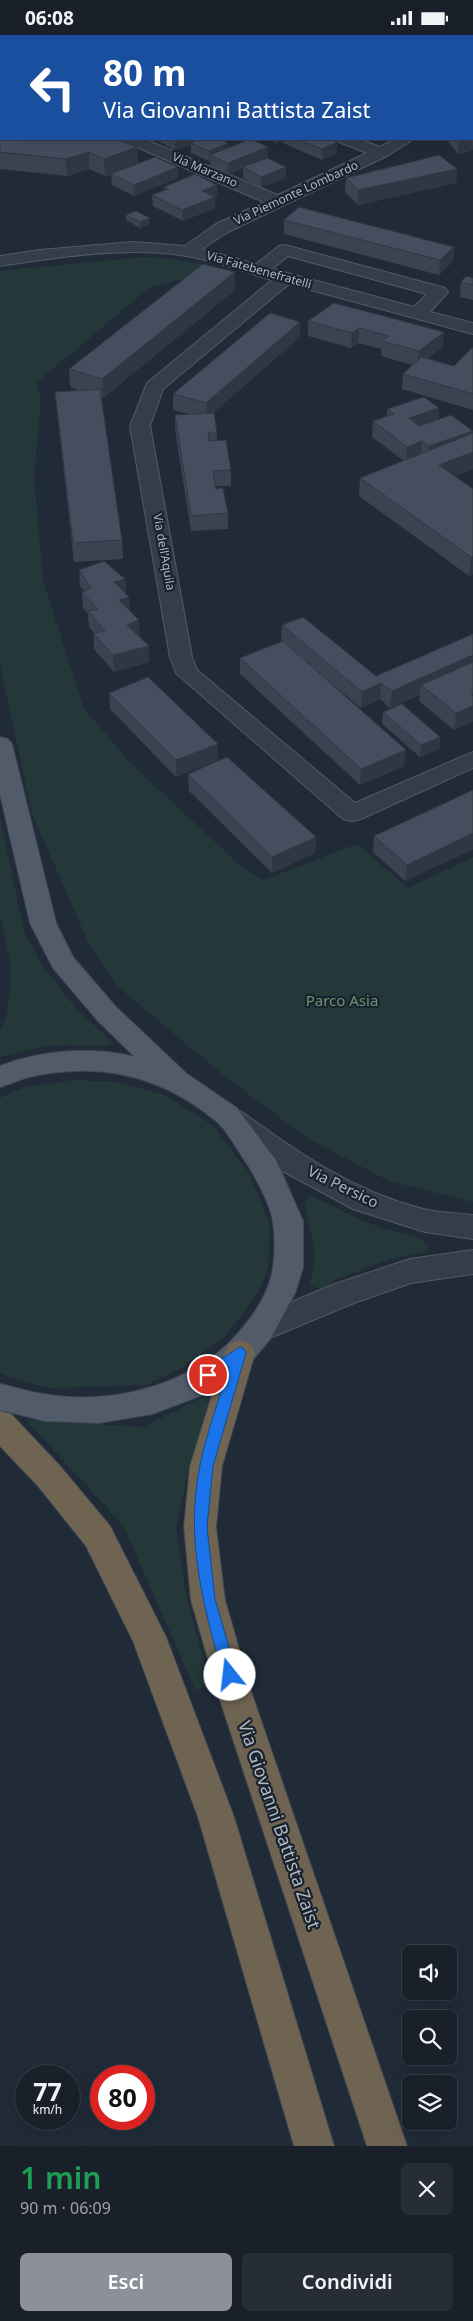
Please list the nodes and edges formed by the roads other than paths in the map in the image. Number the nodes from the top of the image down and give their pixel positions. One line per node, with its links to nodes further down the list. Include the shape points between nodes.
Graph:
1 (133, 140): 5 (street, Via Marzano)
2 (348, 140): 4 (street)
3 (404, 140): 4 (street, Via Piemonte Lombardo)
4 (381, 153): 5 (street, Via Piemonte Lombardo)
5 (279, 202): 6 (street, Via Piemonte Lombardo, via 222,228)
6 (188, 251): 8 (street, Via Fatebenefratelli, via 133,247); 10 (street, Via Fatebenefratelli)
7 (0, 254): 8 (street, Via Fatebenefratelli)
8 (40, 255): 9 (street, Via Fatebenefratelli)
9 (0, 261)
10 (259, 271): 11 (street, Via Fatebenefratelli); 12 (street, via 285,250 440,293)
11 (285, 278): 12 (street, Via Fatebenefratelli); 15 (street, Via dell'Aquila, via 154,387 140,426 181,657 187,673 352,813)
12 (417, 314): 13 (street, Via Fatebenefratelli)
13 (473, 329)
14 (0, 744): 17 (main road, Via Giovanni Battista Zaist, via 43,923 62,962 107,1015)
15 (473, 759)
16 (0, 1077): 17 (main road, Via Giovanni Battista Zaist, via 14,1071 71,1062 123,1064)
17 (177, 1081): 18 (main road, Via Giovanni Battista Zaist)
18 (227, 1115): 19 (street, Via Persico, via 287,1160 363,1201 426,1221); 21 (main road, Via Giovanni Battista Zaist, via 266,1168 288,1221 288,1268 280,1293)
19 (473, 1227)
20 (473, 1262): 21 (street, via 410,1271 343,1294)
21 (250, 1341): 22 (main road, Via Giovanni Battista Zaist, via 192,1386 152,1401 100,1410 45,1408); 25 (highway, Via Giovanni Battista Zaist, via 206,1466 200,1527 208,1599 235,1694)
22 (0, 1397)
23 (0, 1424): 24 (highway, via 49,1476 98,1536 149,1637 216,1817)
24 (314, 2146)
25 (387, 2146)

